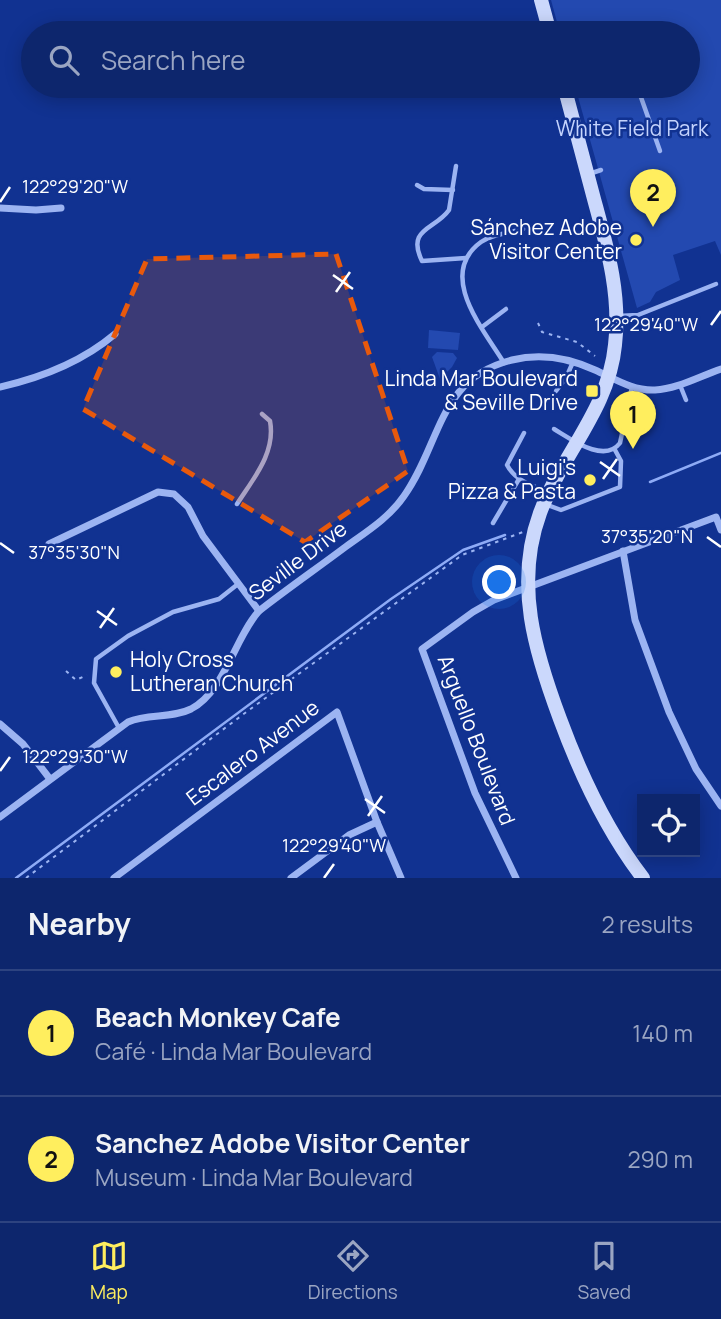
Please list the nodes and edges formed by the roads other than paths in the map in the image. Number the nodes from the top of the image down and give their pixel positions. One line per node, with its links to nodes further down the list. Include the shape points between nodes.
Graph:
1 (541, 0): 2 (street)
2 (547, 21)
3 (568, 98): 15 (street, via 594,172)
4 (641, 98): 5 (lane)
5 (660, 150)
6 (456, 166): 8 (lane)
7 (417, 185): 8 (lane)
8 (453, 190): 12 (lane, via 449,210 421,234 417,251 422,261)
9 (0, 208): 10 (street)
10 (61, 208)
11 (523, 229): 12 (lane, via 482,241)
12 (466, 258): 16 (lane, via 467,302)
13 (716, 284): 15 (lane, via 638,315)
14 (506, 309): 16 (lane)
15 (617, 316): 21 (street)
16 (482, 327): 19 (lane)
17 (115, 334): 23 (street, via 45,373)
18 (573, 362): 19 (street, Seville Drive, via 539,357); 21 (street, Seville Drive); 25 (lane)
19 (504, 363): 41 (street, Seville Drive, via 473,378 454,396 395,507)
20 (721, 369): 22 (street)
21 (609, 377): 24 (street, Seville Drive); 30 (street)
22 (680, 384): 24 (street, via 656,390); 26 (lane)
23 (0, 387)
24 (632, 387): 31 (lane)
25 (555, 391)
26 (686, 400)
27 (262, 414): 34 (lane, via 270,421 271,443)
28 (554, 429): 30 (lane)
29 (524, 433): 32 (lane, via 507,465)
30 (578, 442): 31 (lane, via 608,453); 33 (street)
31 (615, 450): 33 (lane, via 621,461 620,487 561,510)
32 (519, 479): 33 (lane); 35 (lane)
33 (547, 498): 40 (street, via 531,547)
34 (237, 504)
35 (493, 523)
36 (721, 530): 38 (street, via 716,517)
37 (49, 544): 39 (street, via 165,491 188,507 203,536)
38 (623, 551): 40 (street); 45 (street, via 635,621 669,712 696,769)
39 (239, 584): 41 (street); 43 (lane, via 219,599 173,612 96,659 94,683)
40 (528, 586): 51 (street, Arguello Boulevard, via 483,605 422,649 475,793); 52 (street, via 533,640 572,752 600,812)
41 (259, 611): 43 (street, Seville Drive, via 205,699 189,710 137,718)
42 (0, 724): 44 (street, via 23,744)
43 (119, 728): 44 (street, Seville Drive)
44 (50, 779): 46 (street, Seville Drive)
45 (721, 806)
46 (0, 817)
47 (377, 822): 48 (street, Escalero Avenue, via 337,712); 49 (street, via 348,835); 50 (street, Escalero Avenue)
48 (114, 878)
49 (290, 878)
50 (401, 878)
51 (516, 878)
52 (643, 878)

